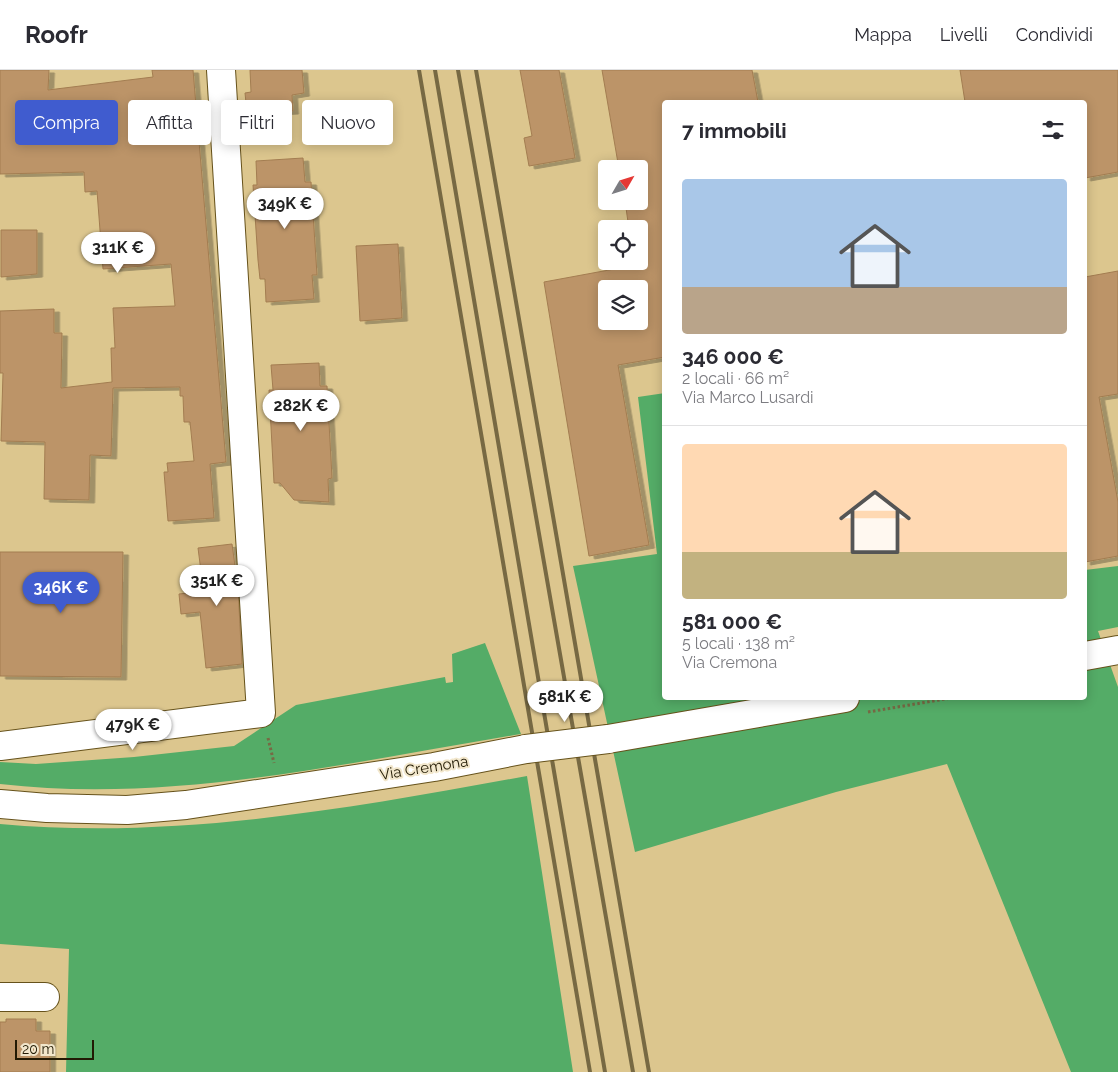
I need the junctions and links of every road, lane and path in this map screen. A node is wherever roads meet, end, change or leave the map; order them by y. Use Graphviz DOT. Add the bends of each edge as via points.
graph roads {
  1 [pos="221,70"];
  2 [pos="1118,650"];
  3 [pos="1087,656"];
  4 [pos="833,700"];
  5 [pos="262,713"];
  6 [pos="0,746"];
  7 [pos="276,768"];
  8 [pos="0,804"];
  9 [pos="0,997"];
  10 [pos="45,998"];
  1 -- 5 [label="street"];
  2 -- 3 [label="street"];
  4 -- 8 [label="street, Via Cremona, bridge" via="186,805 127,810"];
  5 -- 6 [label="street"];
  5 -- 7 [label="path"];
  9 -- 10 [label="street"];
}
